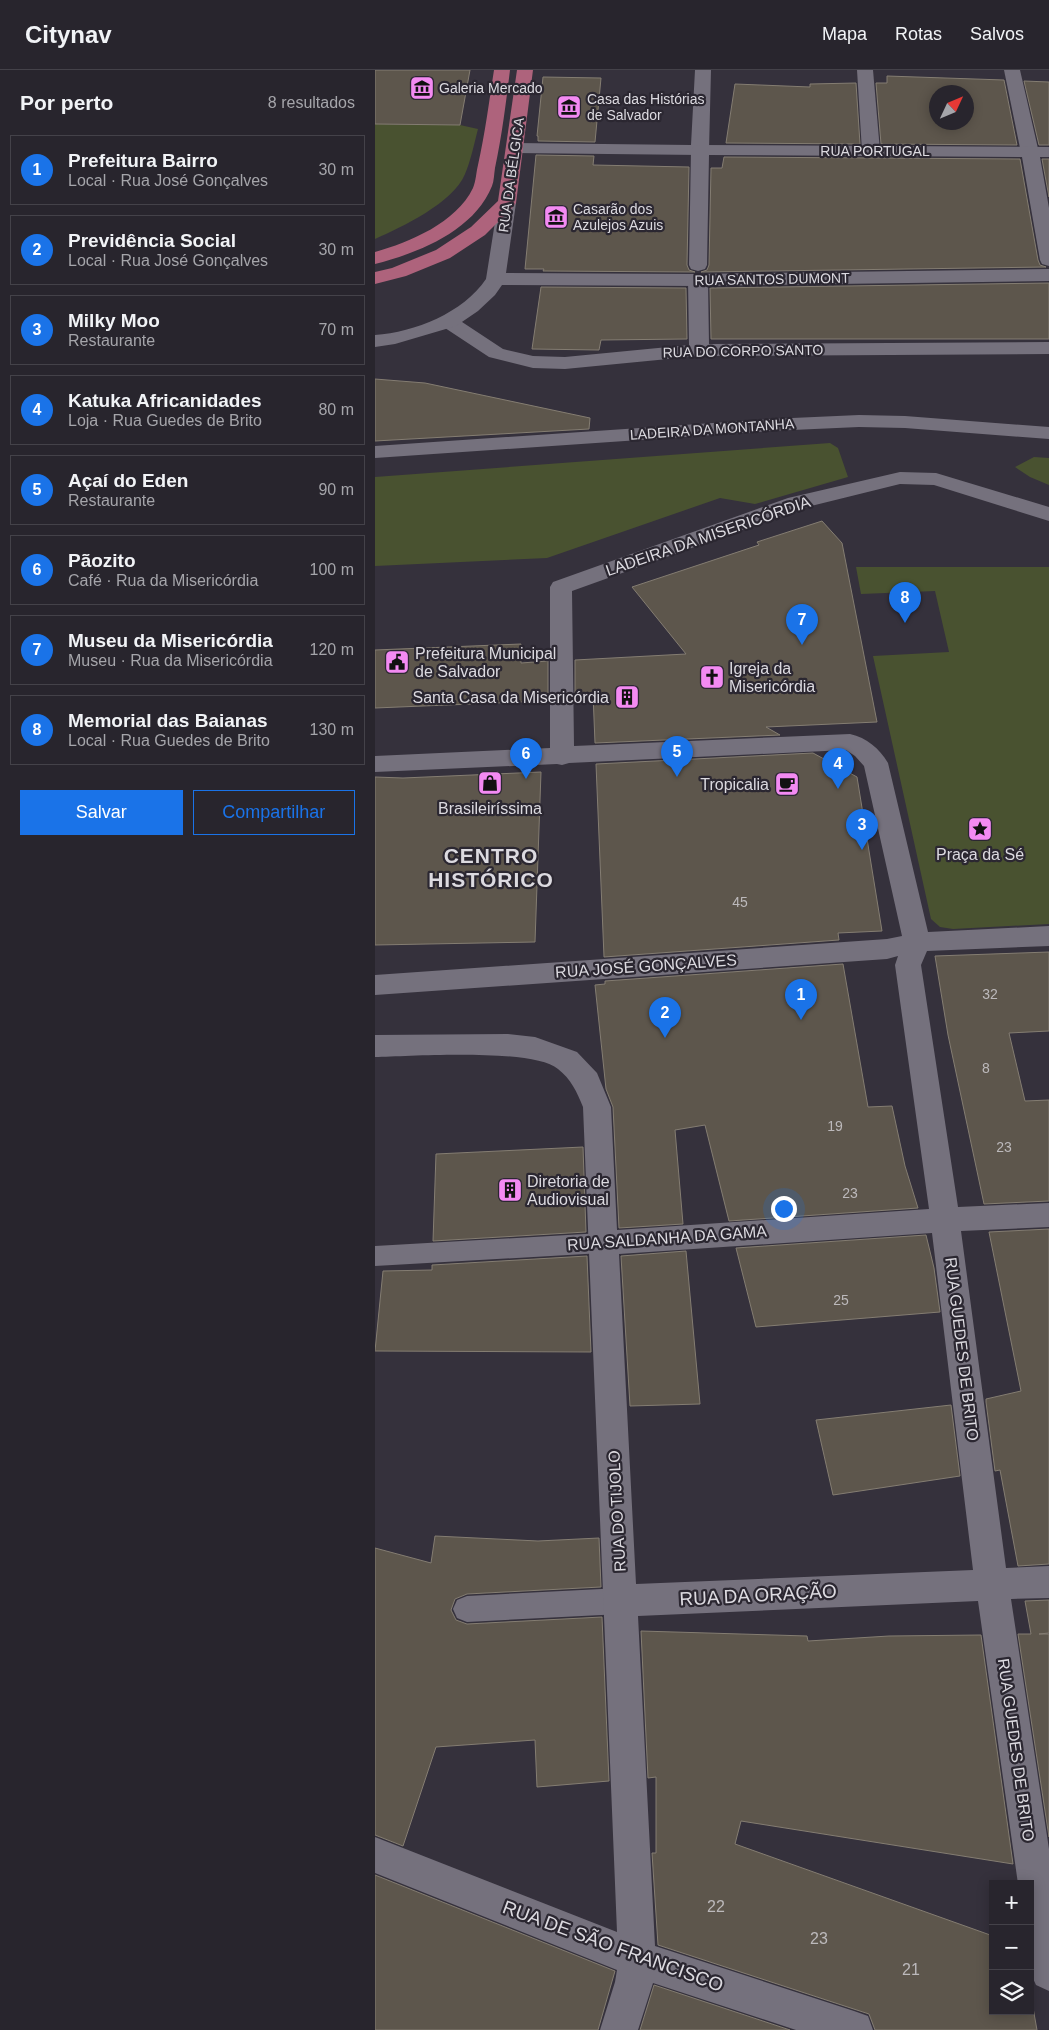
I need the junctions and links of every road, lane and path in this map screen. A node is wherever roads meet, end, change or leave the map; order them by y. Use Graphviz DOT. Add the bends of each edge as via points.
graph roads {
  1 [pos="501,70"];
  2 [pos="525,70"];
  3 [pos="703,70"];
  4 [pos="865,70"];
  5 [pos="1012,70"];
  6 [pos="515,148"];
  7 [pos="700,150"];
  8 [pos="871,151"];
  9 [pos="1049,152"];
  10 [pos="1030,153"];
  11 [pos="507,203"];
  12 [pos="1046,231"];
  13 [pos="375,258"];
  14 [pos="1049,260"];
  15 [pos="698,272"];
  16 [pos="1049,275"];
  17 [pos="375,278"];
  18 [pos="495,279"];
  19 [pos="449,322"];
  20 [pos="375,342"];
  21 [pos="1049,348"];
  22 [pos="699,350"];
  23 [pos="1049,433"];
  24 [pos="375,452"];
  25 [pos="1049,514"];
  26 [pos="561,756"];
  27 [pos="375,764"];
  28 [pos="1049,936"];
  29 [pos="917,942"];
  30 [pos="375,985"];
  31 [pos="375,1046"];
  32 [pos="1049,1215"];
  33 [pos="945,1220"];
  34 [pos="602,1243"];
  35 [pos="375,1256"];
  36 [pos="1049,1582"];
  37 [pos="992,1585"];
  38 [pos="621,1602"];
  39 [pos="467,1609"];
  40 [pos="375,1855"];
  41 [pos="637,1959"];
  42 [pos="1049,1972"];
  43 [pos="619,2030"];
  44 [pos="854,2030"];
  1 -- 13 [label="main road, RUA DA BÉLGICA" via="491,148 482,187 467,208 447,226 414,244"];
  2 -- 6 [label="main road, RUA DA BÉLGICA"];
  3 -- 7 [label="street"];
  4 -- 8 [label="street"];
  5 -- 10 [label="street"];
  6 -- 7 [label="street, RUA PORTUGAL"];
  6 -- 11 [label="main road, RUA DA BÉLGICA"];
  7 -- 8 [label="street, RUA PORTUGAL"];
  7 -- 15 [label="street"];
  8 -- 10 [label="street, RUA PORTUGAL"];
  9 -- 10 [label="street, RUA PORTUGAL"];
  10 -- 12 [label="street"];
  11 -- 17 [label="main road" via="478,231 443,254"];
  11 -- 18 [label="street, RUA DA BÉLGICA"];
  12 -- 14 [label="street"];
  15 -- 16 [label="street, RUA SANTOS DUMONT"];
  15 -- 18 [label="street, RUA SANTOS DUMONT"];
  15 -- 22 [label="street"];
  18 -- 19 [label="street" via="471,307"];
  19 -- 20 [label="street"];
  19 -- 22 [label="street, RUA DO CORPO SANTO" via="495,353 533,362 565,363"];
  21 -- 22 [label="street, RUA DO CORPO SANTO"];
  23 -- 24 [label="street, LADEIRA DA MONTANHA" via="905,422 859,422"];
  25 -- 26 [label="street, LADEIRA DA MISERICÓRDIA" via="936,479 899,478 795,503 561,587"];
  26 -- 27 [label="street"];
  26 -- 29 [label="street" via="850,742 864,750 876,763"];
  28 -- 29 [label="street, RUA JOSÉ GONÇALVES"];
  29 -- 30 [label="street, RUA JOSÉ GONÇALVES" via="887,949"];
  29 -- 33 [label="street, RUA GUEDES DE BRITO" via="908,964"];
  31 -- 34 [label="street, RUA DO TIJOLO" via="508,1045 535,1048 567,1060 587,1081 597,1107"];
  32 -- 33 [label="street, RUA SALDANHA DA GAMA"];
  33 -- 34 [label="street, RUA SALDANHA DA GAMA"];
  33 -- 37 [label="street, RUA GUEDES DE BRITO"];
  34 -- 35 [label="lane, RUA SALDANHA DA GAMA"];
  34 -- 38 [label="street, RUA DO TIJOLO"];
  36 -- 37 [label="street, RUA DA ORAÇÃO"];
  37 -- 38 [label="street, RUA DA ORAÇÃO"];
  37 -- 42 [label="street, RUA GUEDES DE BRITO"];
  38 -- 39 [label="lane, RUA DA ORAÇÃO"];
  38 -- 41 [label="street, RUA DO TIJOLO"];
  40 -- 41 [label="street, RUA DE SÃO FRANCISCO"];
  41 -- 43 [label="street, RUA DO TIJOLO" via="634,1982"];
  41 -- 44 [label="street, RUA DE SÃO FRANCISCO"];
}
